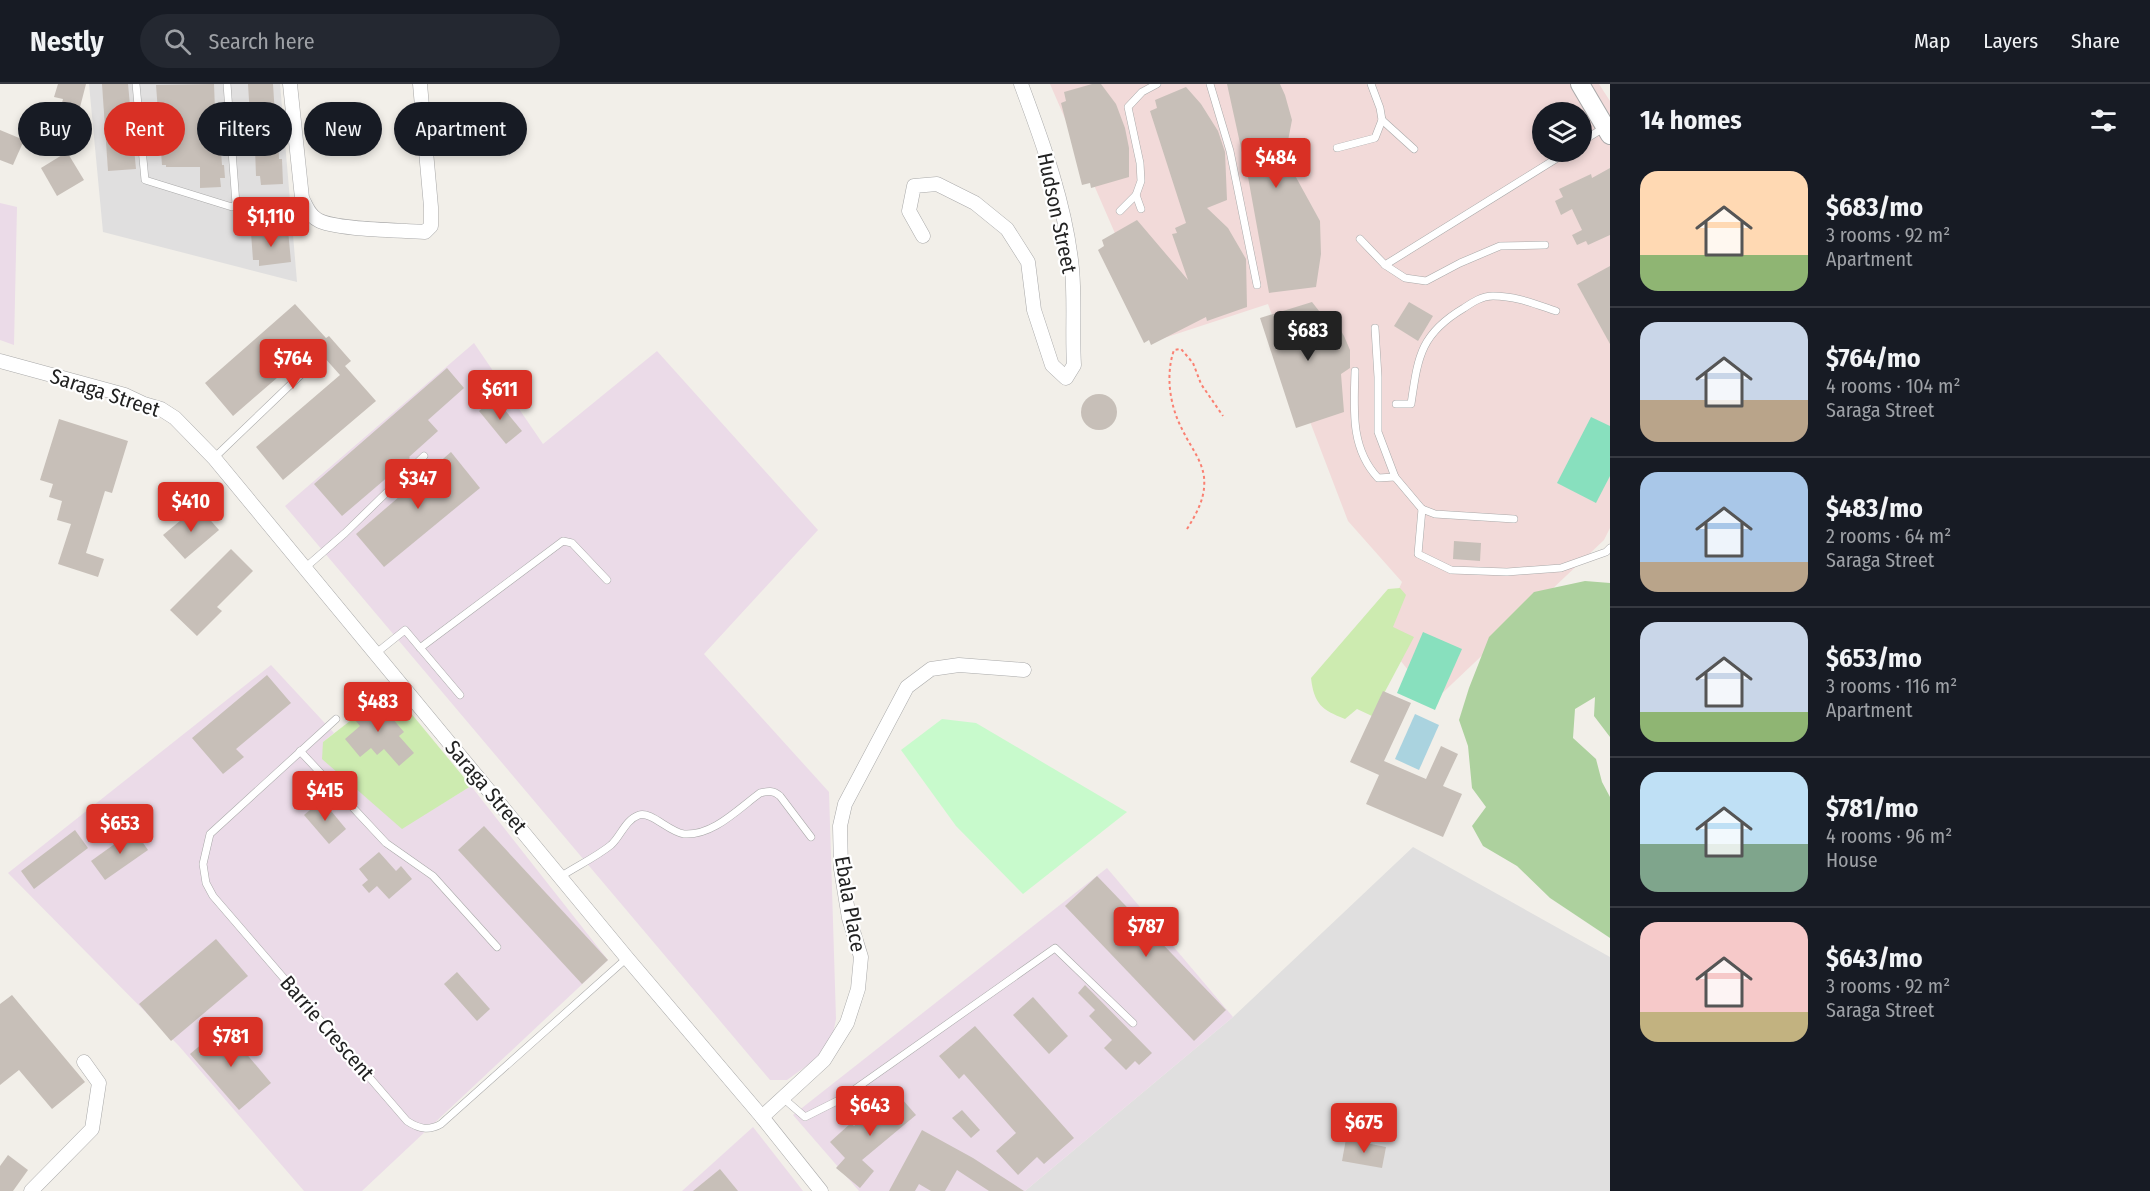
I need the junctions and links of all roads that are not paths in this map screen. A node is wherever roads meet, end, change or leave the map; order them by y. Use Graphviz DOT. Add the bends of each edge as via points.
graph roads {
  1 [pos="136,84"];
  2 [pos="227,84"];
  3 [pos="290,84"];
  4 [pos="420,84"];
  5 [pos="1021,84"];
  6 [pos="1156,84"];
  7 [pos="1210,84"];
  8 [pos="1371,84"];
  9 [pos="1580,84"];
  10 [pos="1382,120"];
  11 [pos="1608,131"];
  12 [pos="1592,138"];
  13 [pos="1336,148"];
  14 [pos="1414,149"];
  15 [pos="1551,162"];
  16 [pos="1136,195"];
  17 [pos="1141,209"];
  18 [pos="1120,211"];
  19 [pos="923,236"];
  20 [pos="1360,238"];
  21 [pos="1545,245"];
  22 [pos="1385,265"];
  23 [pos="1257,285"];
  24 [pos="1556,311"];
  25 [pos="1375,328"];
  26 [pos="0,361"];
  27 [pos="311,365"];
  28 [pos="1355,371"];
  29 [pos="1396,404"];
  30 [pos="424,456"];
  31 [pos="214,458"];
  32 [pos="1395,477"];
  33 [pos="1422,509"];
  34 [pos="1514,519"];
  35 [pos="1610,548"];
  36 [pos="306,567"];
  37 [pos="607,580"];
  38 [pos="420,648"];
  39 [pos="375,654"];
  40 [pos="1024,670"];
  41 [pos="460,695"];
  42 [pos="336,719"];
  43 [pos="300,751"];
  44 [pos="811,837"];
  45 [pos="560,877"];
  46 [pos="497,947"];
  47 [pos="627,958"];
  48 [pos="1133,1023"];
  49 [pos="84,1062"];
  50 [pos="783,1098"];
  51 [pos="762,1117"];
  52 [pos="31,1191"];
  53 [pos="820,1191"];
  1 -- 2 [label="lane" via="145,180 232,207 236,204"];
  3 -- 4 [label="street" via="302,198 309,213 316,220 334,225 425,232 431,226 431,207"];
  5 -- 19 [label="street, Hudson Street" via="1045,151 1072,269 1074,365 1066,378 1052,365 1034,310 1028,262 1007,229 975,203 937,184 914,186 909,211"];
  6 -- 16 [label="lane" via="1128,107 1140,163 1141,181"];
  7 -- 23 [label="lane" via="1230,151"];
  8 -- 10 [label="lane"];
  9 -- 11 [label="street"];
  10 -- 13 [label="lane" via="1375,138"];
  10 -- 14 [label="lane"];
  11 -- 12 [label="lane"];
  15 -- 22 [label="lane"];
  16 -- 17 [label="lane"];
  16 -- 18 [label="lane"];
  20 -- 22 [label="lane"];
  21 -- 22 [label="lane" via="1500,246 1426,281 1405,278"];
  24 -- 29 [label="lane" via="1509,297 1483,297 1469,304 1437,327 1421,350 1411,404"];
  25 -- 32 [label="lane" via="1378,432"];
  26 -- 31 [label="street, Saraga Street" via="125,395 161,409"];
  27 -- 31 [label="lane"];
  28 -- 32 [label="lane" via="1357,444 1378,478"];
  30 -- 36 [label="lane"];
  31 -- 36 [label="street, Saraga Street"];
  32 -- 33 [label="lane"];
  33 -- 34 [label="lane" via="1435,514"];
  33 -- 35 [label="lane" via="1418,554 1451,570 1507,572 1560,568"];
  36 -- 39 [label="street, Saraga Street"];
  37 -- 38 [label="lane" via="572,543 563,541"];
  38 -- 39 [label="lane" via="405,630"];
  38 -- 41 [label="lane"];
  39 -- 45 [label="street, Saraga Street"];
  40 -- 50 [label="street, Ebala Place" via="949,666 931,669 907,687 845,804 840,826 841,869 849,918 861,957 858,989 847,1023 824,1060"];
  42 -- 43 [label="lane, Barrie Crescent"];
  43 -- 46 [label="lane" via="386,843 440,883"];
  43 -- 47 [label="lane, Barrie Crescent" via="210,834 203,864 206,883 213,896 414,1126 434,1128 441,1124"];
  44 -- 45 [label="lane" via="780,796 774,791 765,792 725,820 695,833 677,832 647,814 637,816 609,846"];
  45 -- 47 [label="street, Saraga Street"];
  47 -- 51 [label="street, Saraga Street"];
  48 -- 50 [label="lane" via="1055,948 841,1099 805,1117"];
  49 -- 52 [label="street" via="99,1083 92,1129"];
  50 -- 51 [label="street, Ebala Place"];
  51 -- 53 [label="street, Saraga Street"];
}
